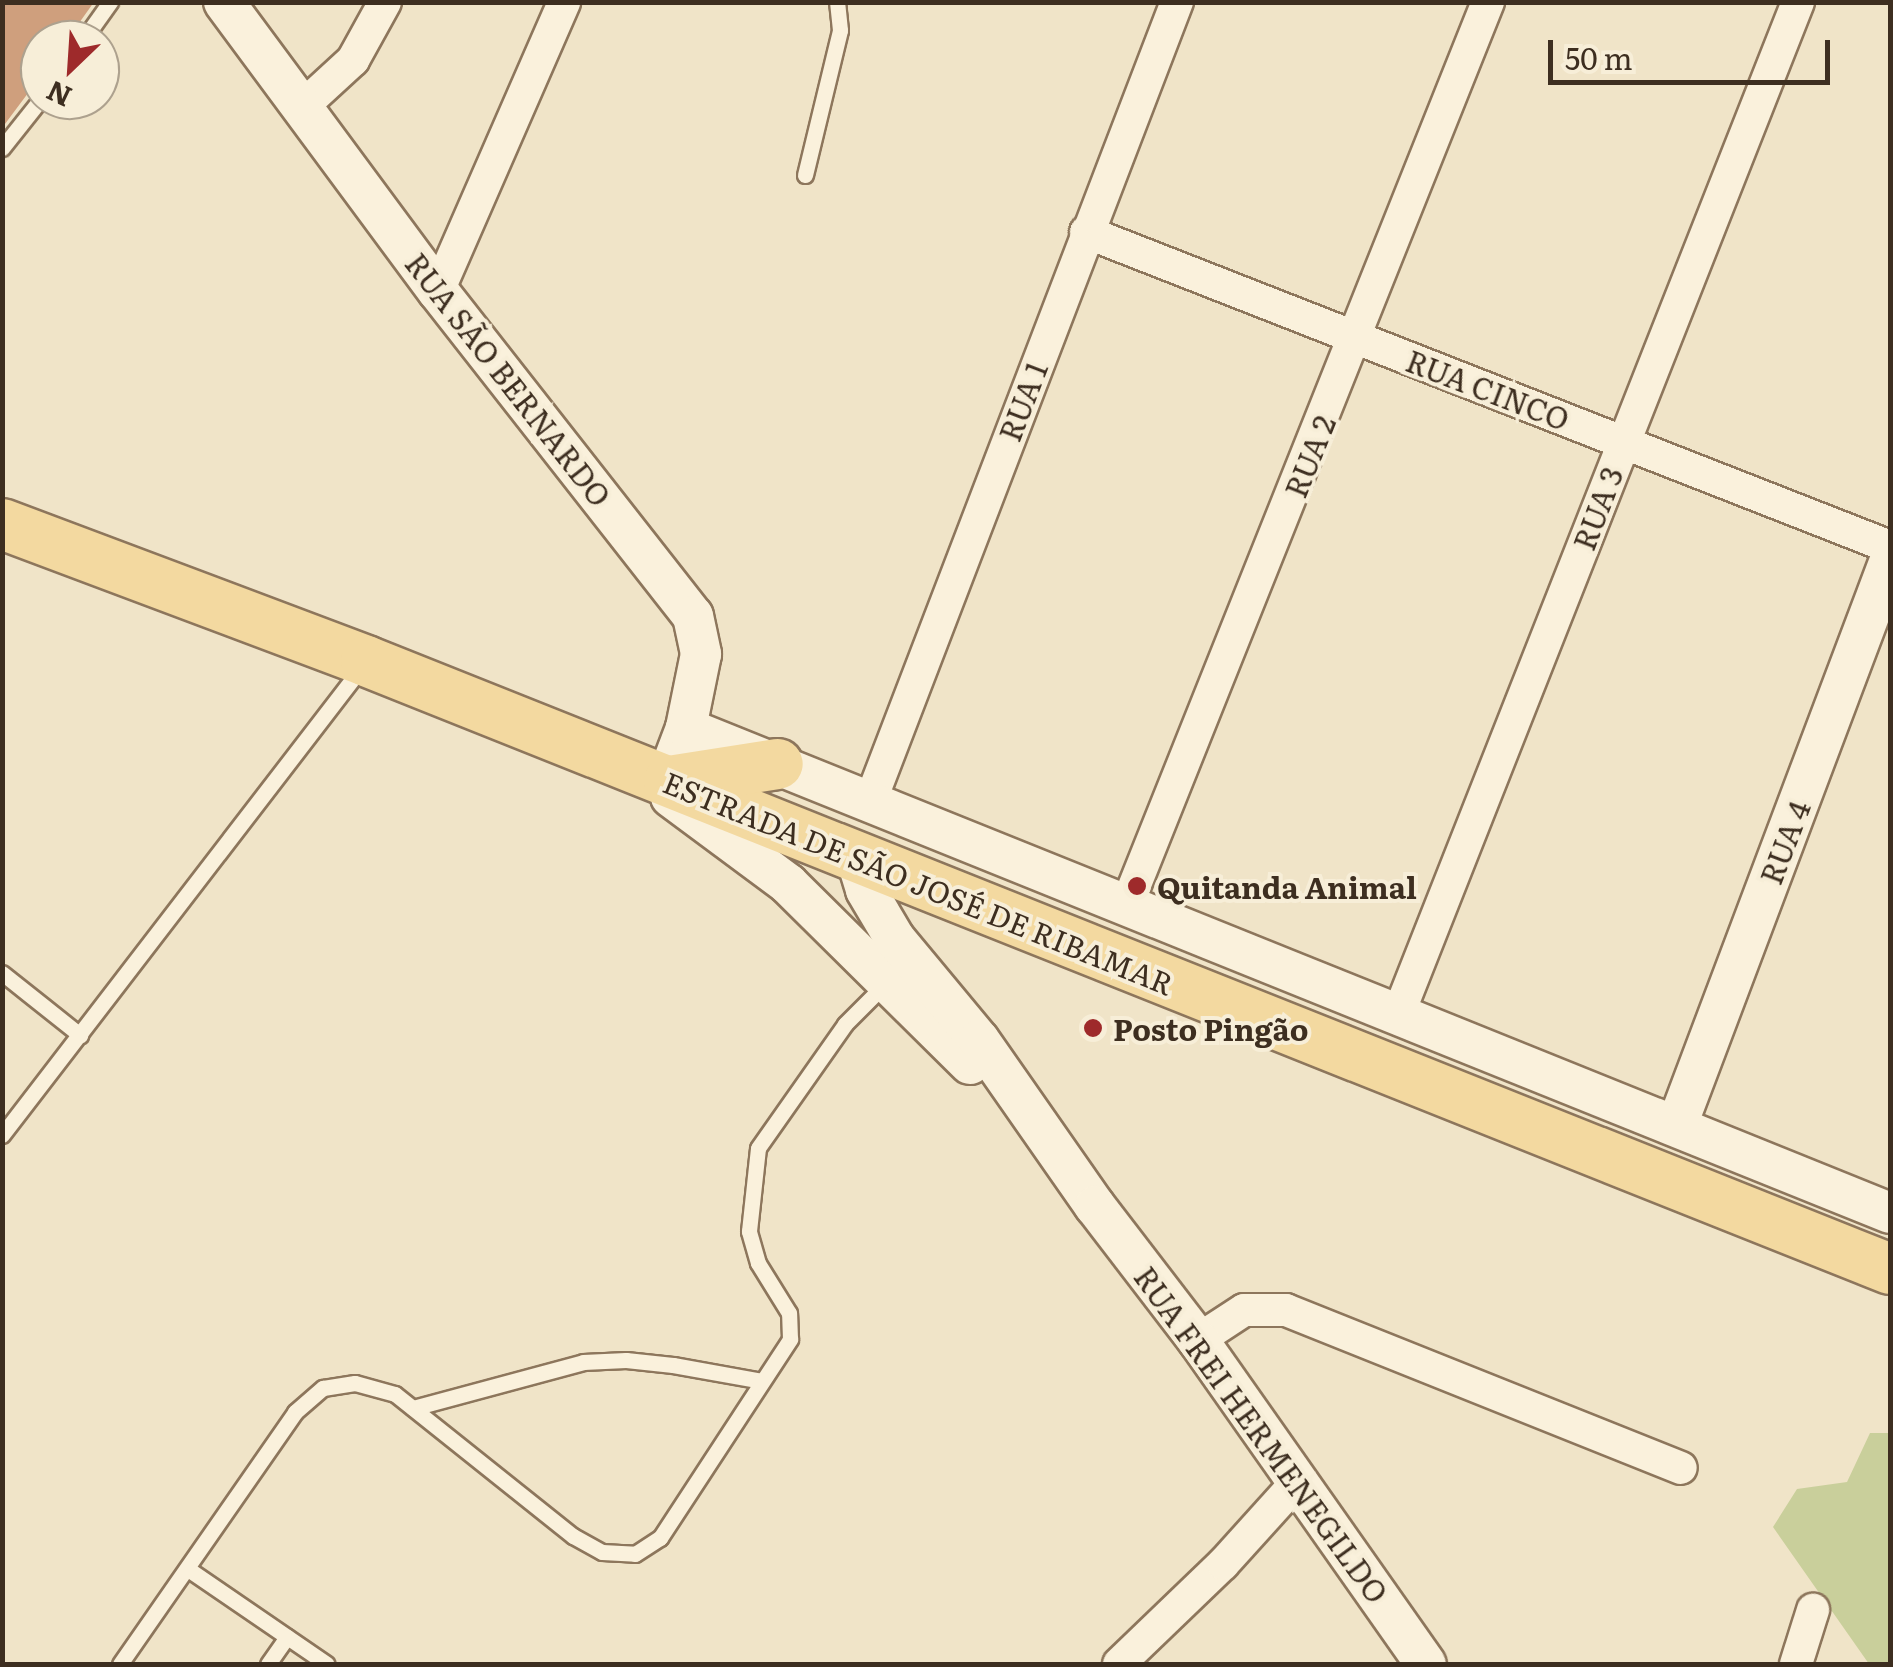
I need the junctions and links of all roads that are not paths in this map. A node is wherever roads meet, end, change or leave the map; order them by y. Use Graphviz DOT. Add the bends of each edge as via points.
graph roads {
  1 [pos="224,2"];
  2 [pos="385,2"];
  3 [pos="564,2"];
  4 [pos="838,2"];
  5 [pos="1176,2"];
  6 [pos="1488,2"];
  7 [pos="1798,2"];
  8 [pos="303,106"];
  9 [pos="24,120"];
  10 [pos="2,148"];
  11 [pos="805,176"];
  12 [pos="1086,232"];
  13 [pos="438,292"];
  14 [pos="1357,338"];
  15 [pos="1622,442"];
  16 [pos="2,511"];
  17 [pos="2,524"];
  18 [pos="1890,547"];
  19 [pos="1890,560"];
  20 [pos="282,628"];
  21 [pos="366,661"];
  22 [pos="686,728"];
  23 [pos="778,764"];
  24 [pos="645,773"];
  25 [pos="870,802"];
  26 [pos="856,856"];
  27 [pos="1126,907"];
  28 [pos="2,973"];
  29 [pos="888,980"];
  30 [pos="1398,1015"];
  31 [pos="80,1035"];
  32 [pos="1677,1125"];
  33 [pos="2,1135"];
  34 [pos="1096,1206"];
  35 [pos="1890,1213"];
  36 [pos="1890,1268"];
  37 [pos="1198,1340"];
  38 [pos="762,1381"];
  39 [pos="413,1408"];
  40 [pos="1681,1468"];
  41 [pos="1298,1481"];
  42 [pos="188,1570"];
  43 [pos="1813,1610"];
  44 [pos="287,1637"];
  45 [pos="120,1664"];
  46 [pos="268,1664"];
  47 [pos="327,1664"];
  48 [pos="1119,1664"];
  49 [pos="1426,1664"];
  50 [pos="1796,1664"];
  1 -- 8 [label="street, RUA SÃO BERNARDO"];
  2 -- 8 [label="street" via="353,60"];
  3 -- 13 [label="street"];
  4 -- 11 [label="lane" via="840,30"];
  5 -- 12 [label="street, RUA 1"];
  6 -- 14 [label="street, RUA 2"];
  7 -- 15 [label="street, RUA 3"];
  8 -- 13 [label="street, RUA SÃO BERNARDO"];
  9 -- 10 [label="lane"];
  12 -- 14 [label="street, RUA CINCO"];
  12 -- 25 [label="street, RUA 1"];
  13 -- 22 [label="street, RUA SÃO BERNARDO" via="693,616 700,654"];
  14 -- 15 [label="street, RUA CINCO"];
  14 -- 27 [label="street, RUA 2"];
  15 -- 18 [label="street, RUA CINCO"];
  15 -- 30 [label="street, RUA 3"];
  16 -- 20 [label="main road, ESTRADA DE SÃO JOSÉ DE RIBAMAR"];
  17 -- 20 [label="main road, ESTRADA DE SÃO JOSÉ DE RIBAMAR"];
  19 -- 32 [label="street, RUA 4"];
  20 -- 21 [label="main road, ESTRADA DE SÃO JOSÉ DE RIBAMAR"];
  21 -- 24 [label="main road, ESTRADA DE SÃO JOSÉ DE RIBAMAR"];
  21 -- 31 [label="lane"];
  22 -- 23 [label="street, ESTRADA DE SÃO JOSÉ DE RIBAMAR"];
  22 -- 24 [label="street, RUA SÃO BERNARDO"];
  23 -- 24 [label="main road"];
  23 -- 25 [label="street, ESTRADA DE SÃO JOSÉ DE RIBAMAR"];
  24 -- 26 [label="main road, ESTRADA DE SÃO JOSÉ DE RIBAMAR"];
  24 -- 29 [label="street, RUA FREI HERMENEGILDO" via="754,856"];
  25 -- 27 [label="street, ESTRADA DE SÃO JOSÉ DE RIBAMAR"];
  26 -- 34 [label="street, RUA FREI HERMENEGILDO" via="866,890 895,939 979,1040"];
  26 -- 36 [label="main road, ESTRADA DE SÃO JOSÉ DE RIBAMAR"];
  27 -- 30 [label="street, ESTRADA DE SÃO JOSÉ DE RIBAMAR"];
  28 -- 31 [label="lane"];
  29 -- 34 [label="street, RUA FREI HERMENEGILDO"];
  29 -- 38 [label="lane" via="845,1024 758,1148 749,1231 790,1326 790,1339"];
  30 -- 32 [label="street, ESTRADA DE SÃO JOSÉ DE RIBAMAR"];
  31 -- 33 [label="lane"];
  32 -- 35 [label="street, ESTRADA DE SÃO JOSÉ DE RIBAMAR"];
  34 -- 37 [label="street, RUA FREI HERMENEGILDO"];
  37 -- 40 [label="street" via="1244,1310 1286,1310"];
  37 -- 41 [label="street, RUA FREI HERMENEGILDO"];
  38 -- 39 [label="lane" via="658,1363 583,1362"];
  38 -- 39 [label="lane" via="660,1538 635,1554 602,1552 573,1536"];
  39 -- 42 [label="lane" via="394,1394 355,1383 323,1388 295,1412"];
  41 -- 48 [label="street"];
  41 -- 49 [label="street, RUA FREI HERMENEGILDO"];
  42 -- 44 [label="lane"];
  42 -- 45 [label="lane"];
  43 -- 50 [label="street"];
  44 -- 46 [label="lane"];
  44 -- 47 [label="lane"];
}
